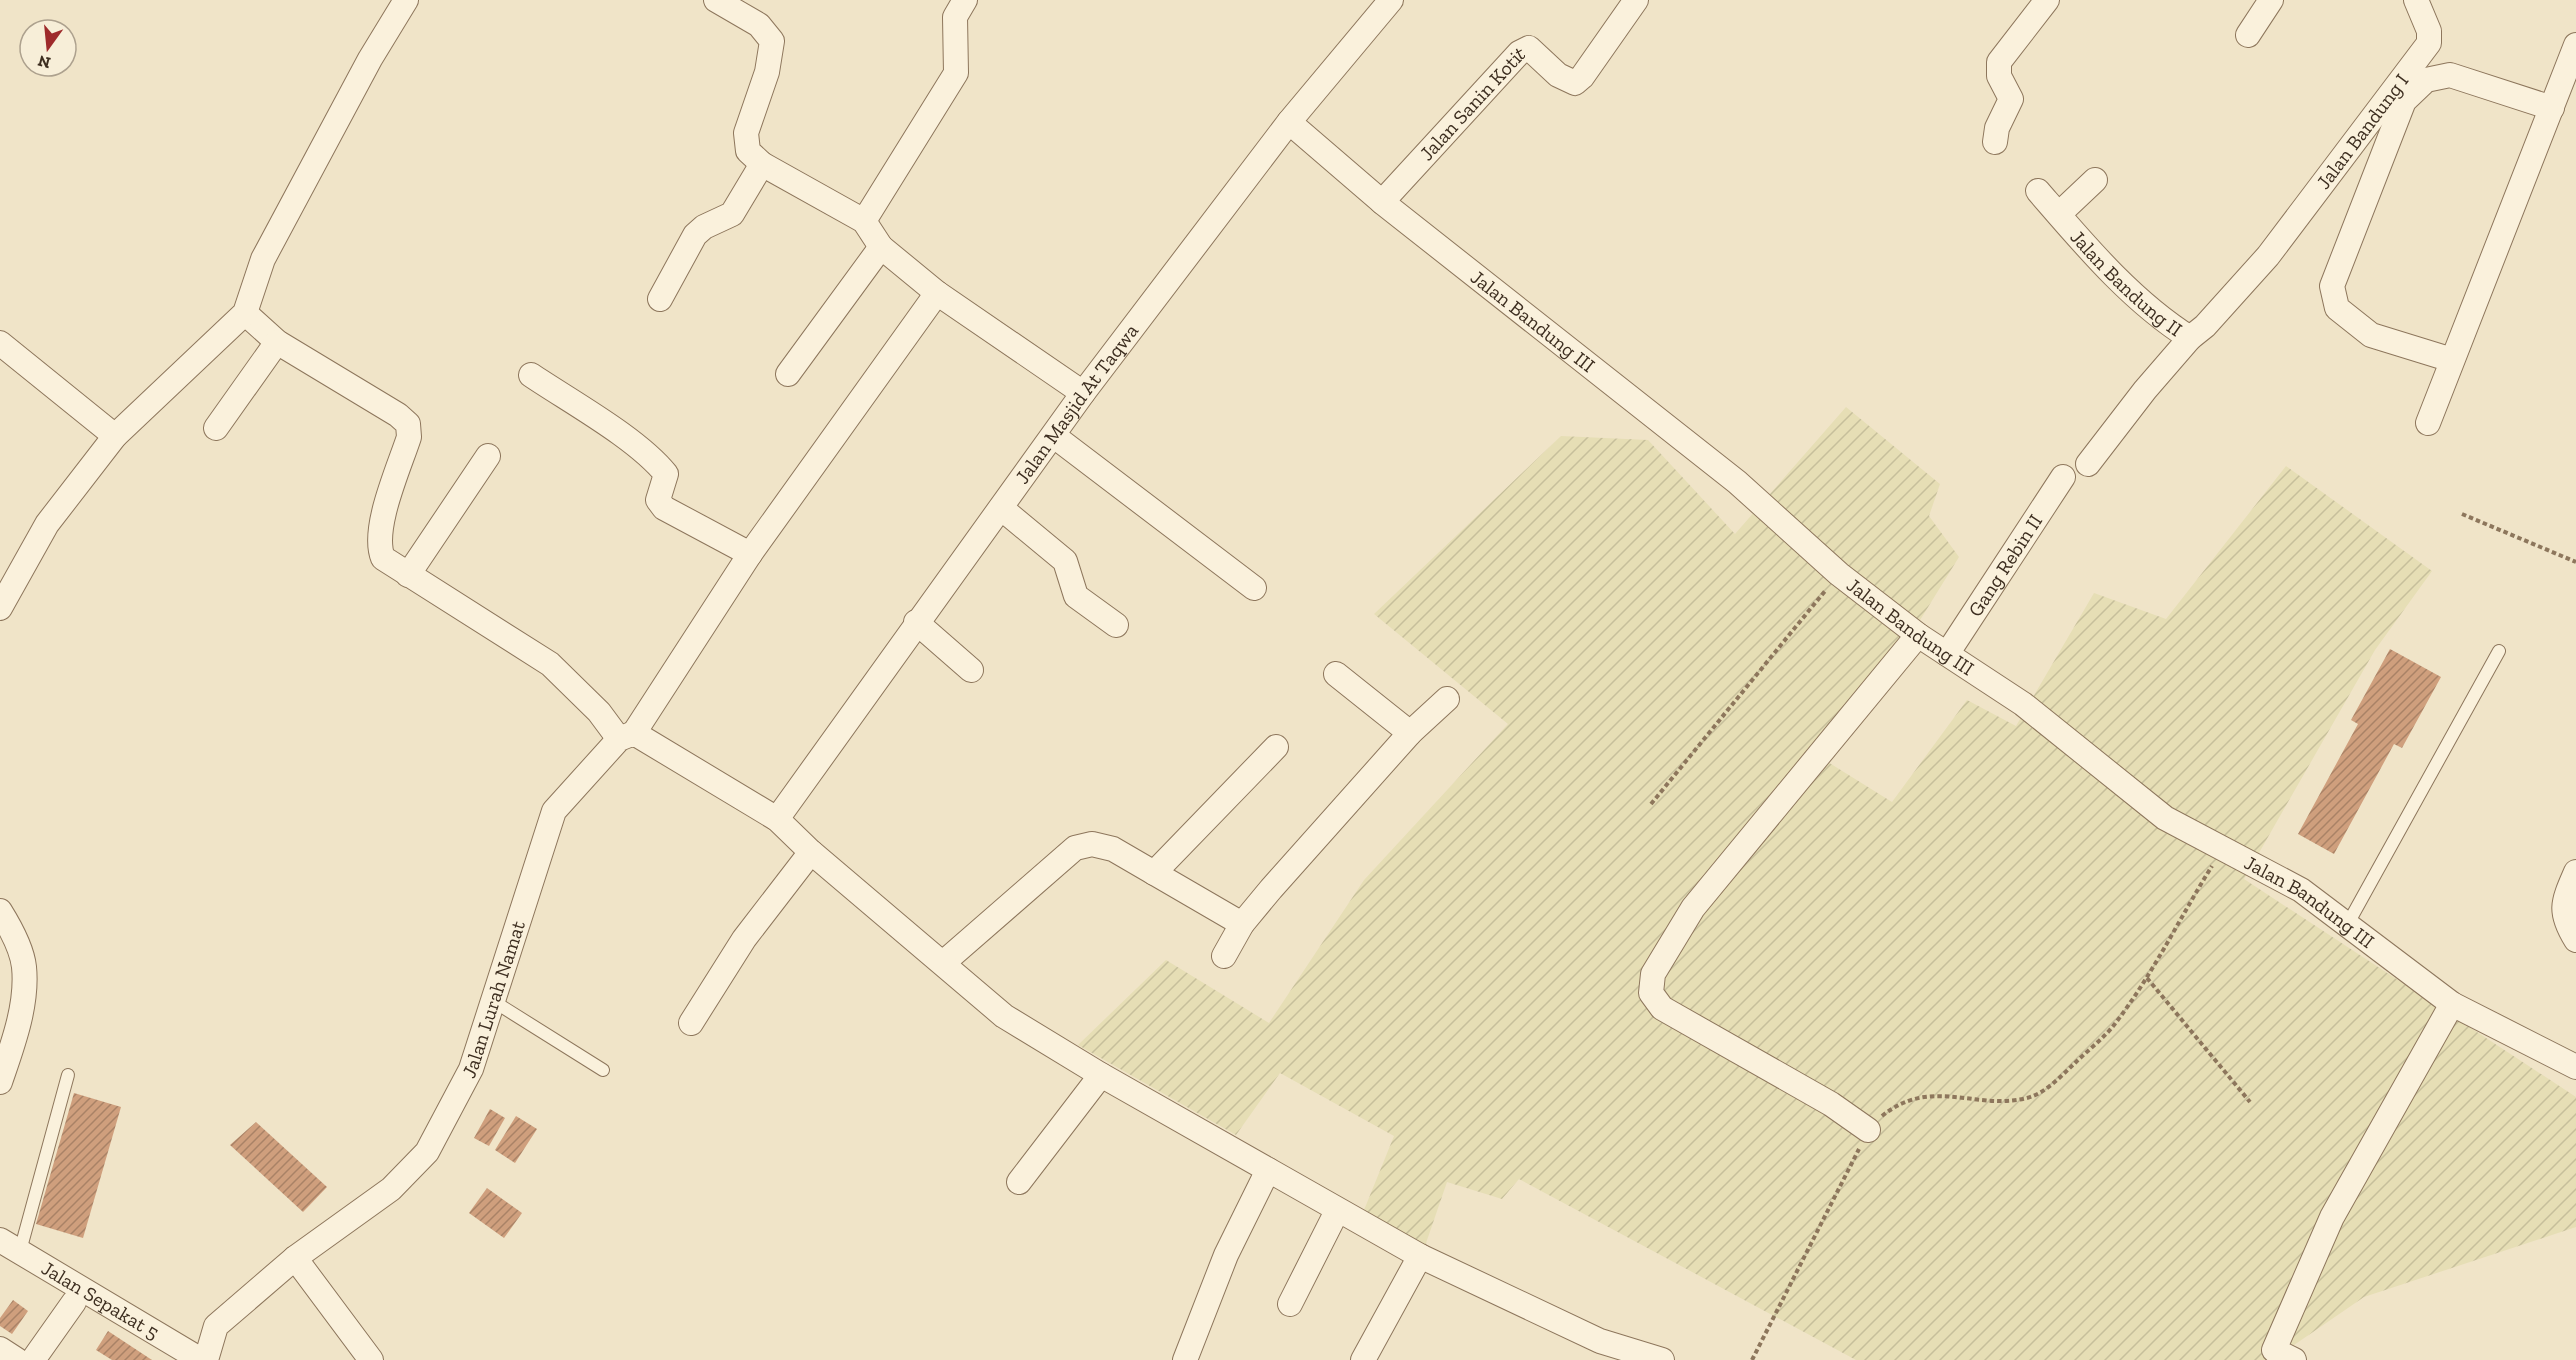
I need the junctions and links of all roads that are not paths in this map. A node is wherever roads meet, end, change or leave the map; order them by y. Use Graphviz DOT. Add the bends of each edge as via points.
graph roads {
  1 [pos="406,0"];
  2 [pos="716,0"];
  3 [pos="965,0"];
  4 [pos="1390,0"];
  5 [pos="1636,0"];
  6 [pos="2047,0"];
  7 [pos="2271,0"];
  8 [pos="2416,0"];
  9 [pos="2248,35"];
  10 [pos="2576,45"];
  11 [pos="2552,108"];
  12 [pos="1289,122"];
  13 [pos="1995,142"];
  14 [pos="762,164"];
  15 [pos="2095,180"];
  16 [pos="2038,191"];
  17 [pos="1383,202"];
  18 [pos="2059,214"];
  19 [pos="864,221"];
  20 [pos="881,248"];
  21 [pos="2268,256"];
  22 [pos="937,293"];
  23 [pos="660,299"];
  24 [pos="245,313"];
  25 [pos="2190,338"];
  26 [pos="277,342"];
  27 [pos="0,343"];
  28 [pos="2452,360"];
  29 [pos="788,374"];
  30 [pos="531,375"];
  31 [pos="1083,393"];
  32 [pos="2428,423"];
  33 [pos="216,428"];
  34 [pos="115,436"];
  35 [pos="1054,436"];
  36 [pos="488,456"];
  37 [pos="2088,464"];
  38 [pos="2063,477"];
  39 [pos="1000,508"];
  40 [pos="750,554"];
  41 [pos="408,575"];
  42 [pos="1254,588"];
  43 [pos="0,608"];
  44 [pos="916,622"];
  45 [pos="1116,625"];
  46 [pos="1918,635"];
  47 [pos="2499,651"];
  48 [pos="1947,654"];
  49 [pos="971,670"];
  50 [pos="1336,674"];
  51 [pos="1447,699"];
  52 [pos="1410,733"];
  53 [pos="626,736"];
  54 [pos="1276,747"];
  55 [pos="777,819"];
  56 [pos="811,852"];
  57 [pos="2576,872"];
  58 [pos="1154,873"];
  59 [pos="0,911"];
  60 [pos="1242,924"];
  61 [pos="2346,927"];
  62 [pos="2576,940"];
  63 [pos="1224,956"];
  64 [pos="944,963"];
  65 [pos="493,1001"];
  66 [pos="2452,1005"];
  67 [pos="692,1023"];
  68 [pos="2576,1067"];
  69 [pos="603,1070"];
  70 [pos="68,1075"];
  71 [pos="1101,1075"];
  72 [pos="0,1082"];
  73 [pos="1868,1130"];
  74 [pos="1268,1170"];
  75 [pos="1019,1182"];
  76 [pos="1337,1211"];
  77 [pos="10,1246"];
  78 [pos="1420,1256"];
  79 [pos="295,1258"];
  80 [pos="74,1302"];
  81 [pos="1290,1304"];
  82 [pos="0,1349"];
  83 [pos="1596,1350"];
  84 [pos="2278,1357"];
  85 [pos="17,1360"];
  86 [pos="33,1360"];
  87 [pos="201,1360"];
  88 [pos="206,1360"];
  89 [pos="371,1360"];
  90 [pos="1185,1360"];
  91 [pos="1363,1360"];
  92 [pos="1662,1360"];
  1 -- 24 [label="street" via="263,259"];
  2 -- 14 [label="street" via="759,25 772,41 767,72 746,133 748,152"];
  3 -- 19 [label="street" via="956,17 956,73"];
  4 -- 12 [label="street, Jalan Masjid At Taqwa"];
  5 -- 17 [label="street, Jalan Sanin Kotit" via="1575,83 1558,75 1529,48 1519,53"];
  6 -- 13 [label="street" via="1999,62 1999,76 2010,99"];
  7 -- 9 [label="street"];
  8 -- 21 [label="street, Jalan Bandung I" via="2429,31 2429,43"];
  10 -- 11 [label="street"];
  11 -- 28 [label="street"];
  11 -- 28 [label="street" via="2450,75 2426,80 2404,101 2332,286 2337,308 2371,335"];
  12 -- 17 [label="street, Jalan Bandung III"];
  12 -- 31 [label="street, Jalan Masjid At Taqwa"];
  14 -- 19 [label="street"];
  14 -- 23 [label="street" via="732,214 701,228 695,235"];
  15 -- 18 [label="street"];
  16 -- 18 [label="street, Jalan Bandung II"];
  17 -- 46 [label="street, Jalan Bandung III" via="1737,482 1839,574"];
  18 -- 25 [label="street, Jalan Bandung II" via="2122,281 2170,326"];
  19 -- 20 [label="street"];
  20 -- 22 [label="street"];
  20 -- 29 [label="street"];
  21 -- 25 [label="street, Jalan Bandung II"];
  22 -- 31 [label="street"];
  22 -- 40 [label="street, Jalan Lurah Namat"];
  24 -- 26 [label="street"];
  24 -- 34 [label="street"];
  25 -- 37 [label="street"];
  26 -- 33 [label="street"];
  26 -- 41 [label="street" via="408,424 409,438 382,523 379,546 383,558"];
  27 -- 34 [label="street"];
  28 -- 32 [label="street"];
  30 -- 40 [label="street" via="636,446 660,467 666,474 658,500 664,508"];
  31 -- 35 [label="street, Jalan Masjid At Taqwa"];
  34 -- 43 [label="street" via="47,524"];
  35 -- 39 [label="street, Jalan Masjid At Taqwa"];
  35 -- 42 [label="street"];
  36 -- 41 [label="street"];
  38 -- 48 [label="street, Gang Rebin II"];
  39 -- 44 [label="street, Jalan Masjid At Taqwa"];
  39 -- 45 [label="street" via="1065,561 1074,593"];
  40 -- 53 [label="street, Jalan Lurah Namat"];
  41 -- 53 [label="street" via="550,664"];
  44 -- 49 [label="street"];
  44 -- 55 [label="street, Jalan Masjid At Taqwa"];
  46 -- 48 [label="street, Jalan Bandung III"];
  46 -- 73 [label="street" via="1693,908 1653,974 1651,993 1662,1008 1822,1098"];
  47 -- 61 [label="lane"];
  48 -- 61 [label="street, Jalan Bandung III" via="2023,704 2166,818 2301,890"];
  50 -- 52 [label="street"];
  51 -- 52 [label="street"];
  52 -- 60 [label="street"];
  53 -- 55 [label="street"];
  53 -- 65 [label="street, Jalan Lurah Namat" via="554,812"];
  54 -- 58 [label="street"];
  55 -- 56 [label="street"];
  56 -- 64 [label="street"];
  56 -- 67 [label="street" via="744,939"];
  57 -- 62 [label="street" via="2563,911 2564,921"];
  58 -- 60 [label="street"];
  58 -- 64 [label="street" via="1113,849 1092,844 1075,848"];
  59 -- 72 [label="street" via="11,928 24,967 20,1022"];
  60 -- 63 [label="street"];
  61 -- 66 [label="street, Jalan Bandung III"];
  64 -- 71 [label="street" via="1004,1016"];
  65 -- 69 [label="lane"];
  65 -- 79 [label="street, Jalan Lurah Namat" via="471,1070 427,1152 391,1189"];
  66 -- 68 [label="street, Jalan Bandung III"];
  66 -- 84 [label="street" via="2332,1217"];
  70 -- 77 [label="lane"];
  71 -- 74 [label="street"];
  71 -- 75 [label="street"];
  74 -- 76 [label="street"];
  74 -- 90 [label="street" via="1226,1255"];
  76 -- 78 [label="street"];
  76 -- 81 [label="street"];
  77 -- 87 [label="street, Jalan Sepakat 5"];
  78 -- 83 [label="street"];
  78 -- 91 [label="street"];
  79 -- 88 [label="street, Jalan Lurah Namat" via="216,1326"];
  79 -- 89 [label="street"];
  80 -- 86 [label="street"];
  82 -- 85 [label="street"];
  83 -- 92 [label="street"];
}
